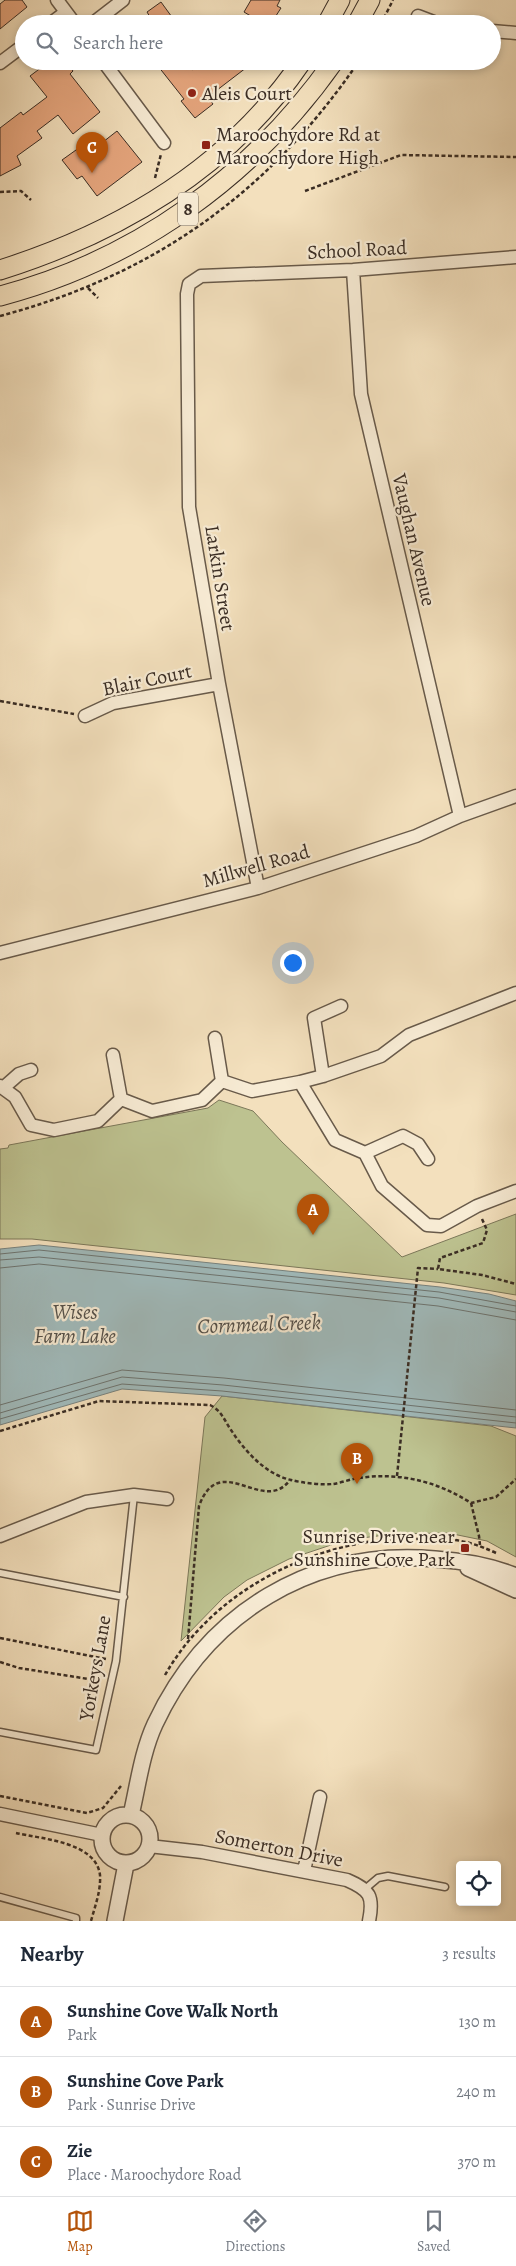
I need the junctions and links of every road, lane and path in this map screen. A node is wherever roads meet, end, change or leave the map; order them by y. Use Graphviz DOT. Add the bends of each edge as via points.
graph roads {
  1 [pos="57,0"];
  2 [pos="123,0"];
  3 [pos="340,0"];
  4 [pos="370,0"];
  5 [pos="393,0"];
  6 [pos="66,12"];
  7 [pos="62,15"];
  8 [pos="68,15"];
  9 [pos="104,15"];
  10 [pos="332,15"];
  11 [pos="362,15"];
  12 [pos="386,15"];
  13 [pos="501,32"];
  14 [pos="516,33"];
  15 [pos="15,52"];
  16 [pos="0,63"];
  17 [pos="110,70"];
  18 [pos="295,70"];
  19 [pos="327,70"];
  20 [pos="164,143"];
  21 [pos="516,157"];
  22 [pos="155,178"];
  23 [pos="305,190"];
  24 [pos="0,192"];
  25 [pos="30,200"];
  26 [pos="516,258"];
  27 [pos="0,270"];
  28 [pos="353,270"];
  29 [pos="201,276"];
  30 [pos="88,288"];
  31 [pos="0,296"];
  32 [pos="98,298"];
  33 [pos="218,684"];
  34 [pos="0,700"];
  35 [pos="85,716"];
  36 [pos="516,796"];
  37 [pos="460,816"];
  38 [pos="258,888"];
  39 [pos="0,953"];
  40 [pos="516,993"];
  41 [pos="341,1006"];
  42 [pos="215,1038"];
  43 [pos="113,1055"];
  44 [pos="31,1070"];
  45 [pos="323,1076"];
  46 [pos="222,1080"];
  47 [pos="300,1082"];
  48 [pos="2,1087"];
  49 [pos="121,1099"];
  50 [pos="365,1153"];
  51 [pos="428,1159"];
  52 [pos="516,1192"];
  53 [pos="477,1206"];
  54 [pos="438,1269"];
  55 [pos="516,1284"];
  56 [pos="0,1431"];
  57 [pos="397,1476"];
  58 [pos="516,1479"];
  59 [pos="290,1480"];
  60 [pos="134,1495"];
  61 [pos="166,1499"];
  62 [pos="471,1502"];
  63 [pos="0,1536"];
  64 [pos="480,1545"];
  65 [pos="498,1554"];
  66 [pos="438,1559"];
  67 [pos="0,1573"];
  68 [pos="516,1576"];
  69 [pos="516,1590"];
  70 [pos="124,1597"];
  71 [pos="1,1638"];
  72 [pos="188,1640"];
  73 [pos="0,1642"];
  74 [pos="116,1661"];
  75 [pos="0,1662"];
  76 [pos="162,1680"];
  77 [pos="110,1683"];
  78 [pos="0,1732"];
  79 [pos="122,1785"];
  80 [pos="0,1796"];
  81 [pos="320,1797"];
  82 [pos="0,1814"];
  83 [pos="131,1815"];
  84 [pos="9,1831"];
  85 [pos="102,1835"];
  86 [pos="149,1846"];
  87 [pos="126,1864"];
  88 [pos="304,1871"];
  89 [pos="444,1888"];
  90 [pos="364,1889"];
  91 [pos="0,1897"];
  92 [pos="76,1921"];
  93 [pos="91,1921"];
  94 [pos="115,1921"];
  95 [pos="369,1921"];
  1 -- 6 [label="street"];
  2 -- 9 [label="street"];
  3 -- 10 [label="main road"];
  4 -- 11 [label="main road"];
  5 -- 12 [label="path"];
  6 -- 7 [label="street"];
  6 -- 8 [label="street"];
  13 -- 14 [label="street"];
  15 -- 16 [label="street"];
  17 -- 20 [label="street"];
  18 -- 27 [label="main road, 8" via="246,128 147,206 109,228 40,258"];
  19 -- 31 [label="main road, 8" via="271,140 206,197 166,224 92,265"];
  20 -- 22 [label="path"];
  21 -- 23 [label="path" via="401,155"];
  24 -- 25 [label="path" via="21,191"];
  26 -- 28 [label="street, School Road"];
  28 -- 29 [label="street, School Road"];
  28 -- 37 [label="street, Vaughan Avenue" via="361,394"];
  29 -- 33 [label="street, Larkin Street" via="190,284 187,294 189,507"];
  30 -- 32 [label="path"];
  33 -- 35 [label="street, Blair Court" via="113,703"];
  33 -- 38 [label="street, Larkin Street"];
  34 -- 35 [label="path"];
  36 -- 37 [label="street, Millwell Road"];
  37 -- 38 [label="street, Millwell Road" via="416,836"];
  38 -- 39 [label="street, Millwell Road"];
  40 -- 45 [label="street" via="409,1035 381,1056"];
  41 -- 45 [label="street" via="314,1018"];
  42 -- 46 [label="street"];
  43 -- 49 [label="street"];
  44 -- 48 [label="street" via="19,1074"];
  45 -- 47 [label="street"];
  46 -- 47 [label="street" via="252,1091"];
  46 -- 49 [label="street" via="202,1100 152,1111"];
  47 -- 50 [label="street" via="335,1140"];
  48 -- 49 [label="street" via="14,1097 31,1125 54,1130 98,1121"];
  50 -- 51 [label="street" via="403,1136 418,1144"];
  50 -- 53 [label="street" via="382,1186 427,1225 441,1226"];
  52 -- 53 [label="street"];
  53 -- 54 [label="path" via="486,1230 483,1243 440,1258"];
  54 -- 55 [label="path"];
  54 -- 57 [label="path" via="418,1268"];
  56 -- 59 [label="path" via="99,1401 210,1405 219,1409 249,1454"];
  57 -- 59 [label="path" via="357,1478 332,1484"];
  57 -- 62 [label="path" via="432,1483"];
  58 -- 62 [label="path" via="496,1497"];
  59 -- 72 [label="path" via="278,1491 263,1492 229,1481 214,1485 204,1494 199,1506"];
  60 -- 61 [label="street"];
  60 -- 63 [label="street" via="86,1502"];
  60 -- 70 [label="lane, Yorkeys Lane"];
  62 -- 64 [label="path"];
  64 -- 65 [label="path"];
  64 -- 72 [label="path" via="452,1538 373,1541 307,1557 241,1592"];
  66 -- 68 [label="street" via="485,1565"];
  66 -- 69 [label="street" via="466,1567"];
  66 -- 83 [label="street" via="387,1558 333,1567 284,1586 236,1617 184,1672 155,1724 143,1759"];
  67 -- 70 [label="lane"];
  70 -- 74 [label="lane, Yorkeys Lane"];
  71 -- 73 [label="path"];
  71 -- 74 [label="path"];
  72 -- 76 [label="path"];
  74 -- 77 [label="lane, Yorkeys Lane"];
  75 -- 77 [label="path" via="18,1668"];
  77 -- 78 [label="lane, Yorkeys Lane" via="96,1750"];
  79 -- 80 [label="path" via="103,1808 87,1813"];
  81 -- 88 [label="street"];
  82 -- 85 [label="street"];
  83 -- 85 [label="street" via="115,1817 103,1829"];
  83 -- 86 [label="street" via="149,1830"];
  84 -- 93 [label="path" via="78,1847 90,1855 100,1875 99,1894"];
  85 -- 87 [label="street" via="101,1845 105,1852 110,1858"];
  86 -- 87 [label="street" via="140,1859"];
  86 -- 88 [label="street, Somerton Drive" via="202,1852"];
  87 -- 94 [label="street"];
  88 -- 90 [label="street, Somerton Drive" via="347,1880"];
  89 -- 90 [label="lane" via="388,1876 378,1878"];
  90 -- 95 [label="street, Somerton Drive" via="372,1903"];
  91 -- 92 [label="lane" via="76,1918"];
}
